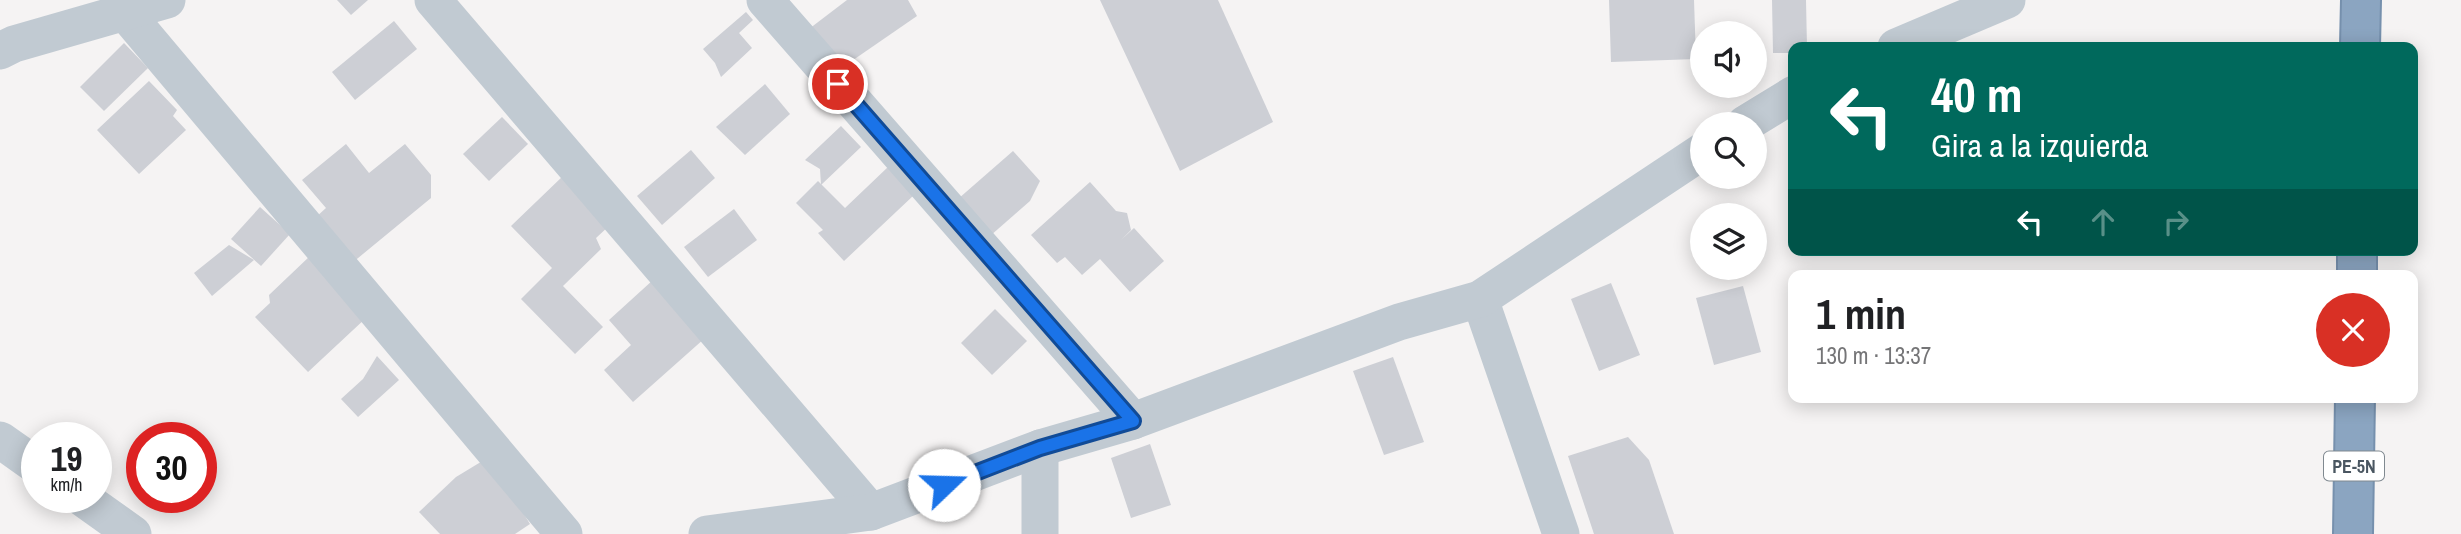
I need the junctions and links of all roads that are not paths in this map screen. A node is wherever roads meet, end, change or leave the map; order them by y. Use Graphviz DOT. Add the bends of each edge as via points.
graph roads {
  1 [pos="167,0"];
  2 [pos="433,0"];
  3 [pos="765,0"];
  4 [pos="2007,0"];
  5 [pos="2361,0"];
  6 [pos="124,11"];
  7 [pos="5,42"];
  8 [pos="1908,42"];
  9 [pos="2360,42"];
  10 [pos="1788,98"];
  11 [pos="1765,112"];
  12 [pos="1690,160"];
  13 [pos="1480,299"];
  14 [pos="2355,403"];
  15 [pos="1133,421"];
  16 [pos="0,440"];
  17 [pos="1040,448"];
  18 [pos="21,455"];
  19 [pos="871,512"];
  20 [pos="103,513"];
  21 [pos="133,534"];
  22 [pos="564,534"];
  23 [pos="706,534"];
  24 [pos="1040,534"];
  25 [pos="1561,534"];
  26 [pos="2353,534"];
  1 -- 6 [label="street"];
  2 -- 19 [label="street"];
  3 -- 15 [label="street"];
  4 -- 8 [label="street"];
  5 -- 9 [label="highway"];
  6 -- 7 [label="street"];
  6 -- 22 [label="street"];
  10 -- 11 [label="street"];
  12 -- 13 [label="street"];
  13 -- 15 [label="street" via="1399,322"];
  13 -- 25 [label="street"];
  14 -- 26 [label="highway, PE-5N"];
  15 -- 17 [label="street"];
  16 -- 18 [label="street"];
  17 -- 19 [label="street"];
  17 -- 24 [label="street"];
  19 -- 23 [label="street"];
  20 -- 21 [label="street"];
}
